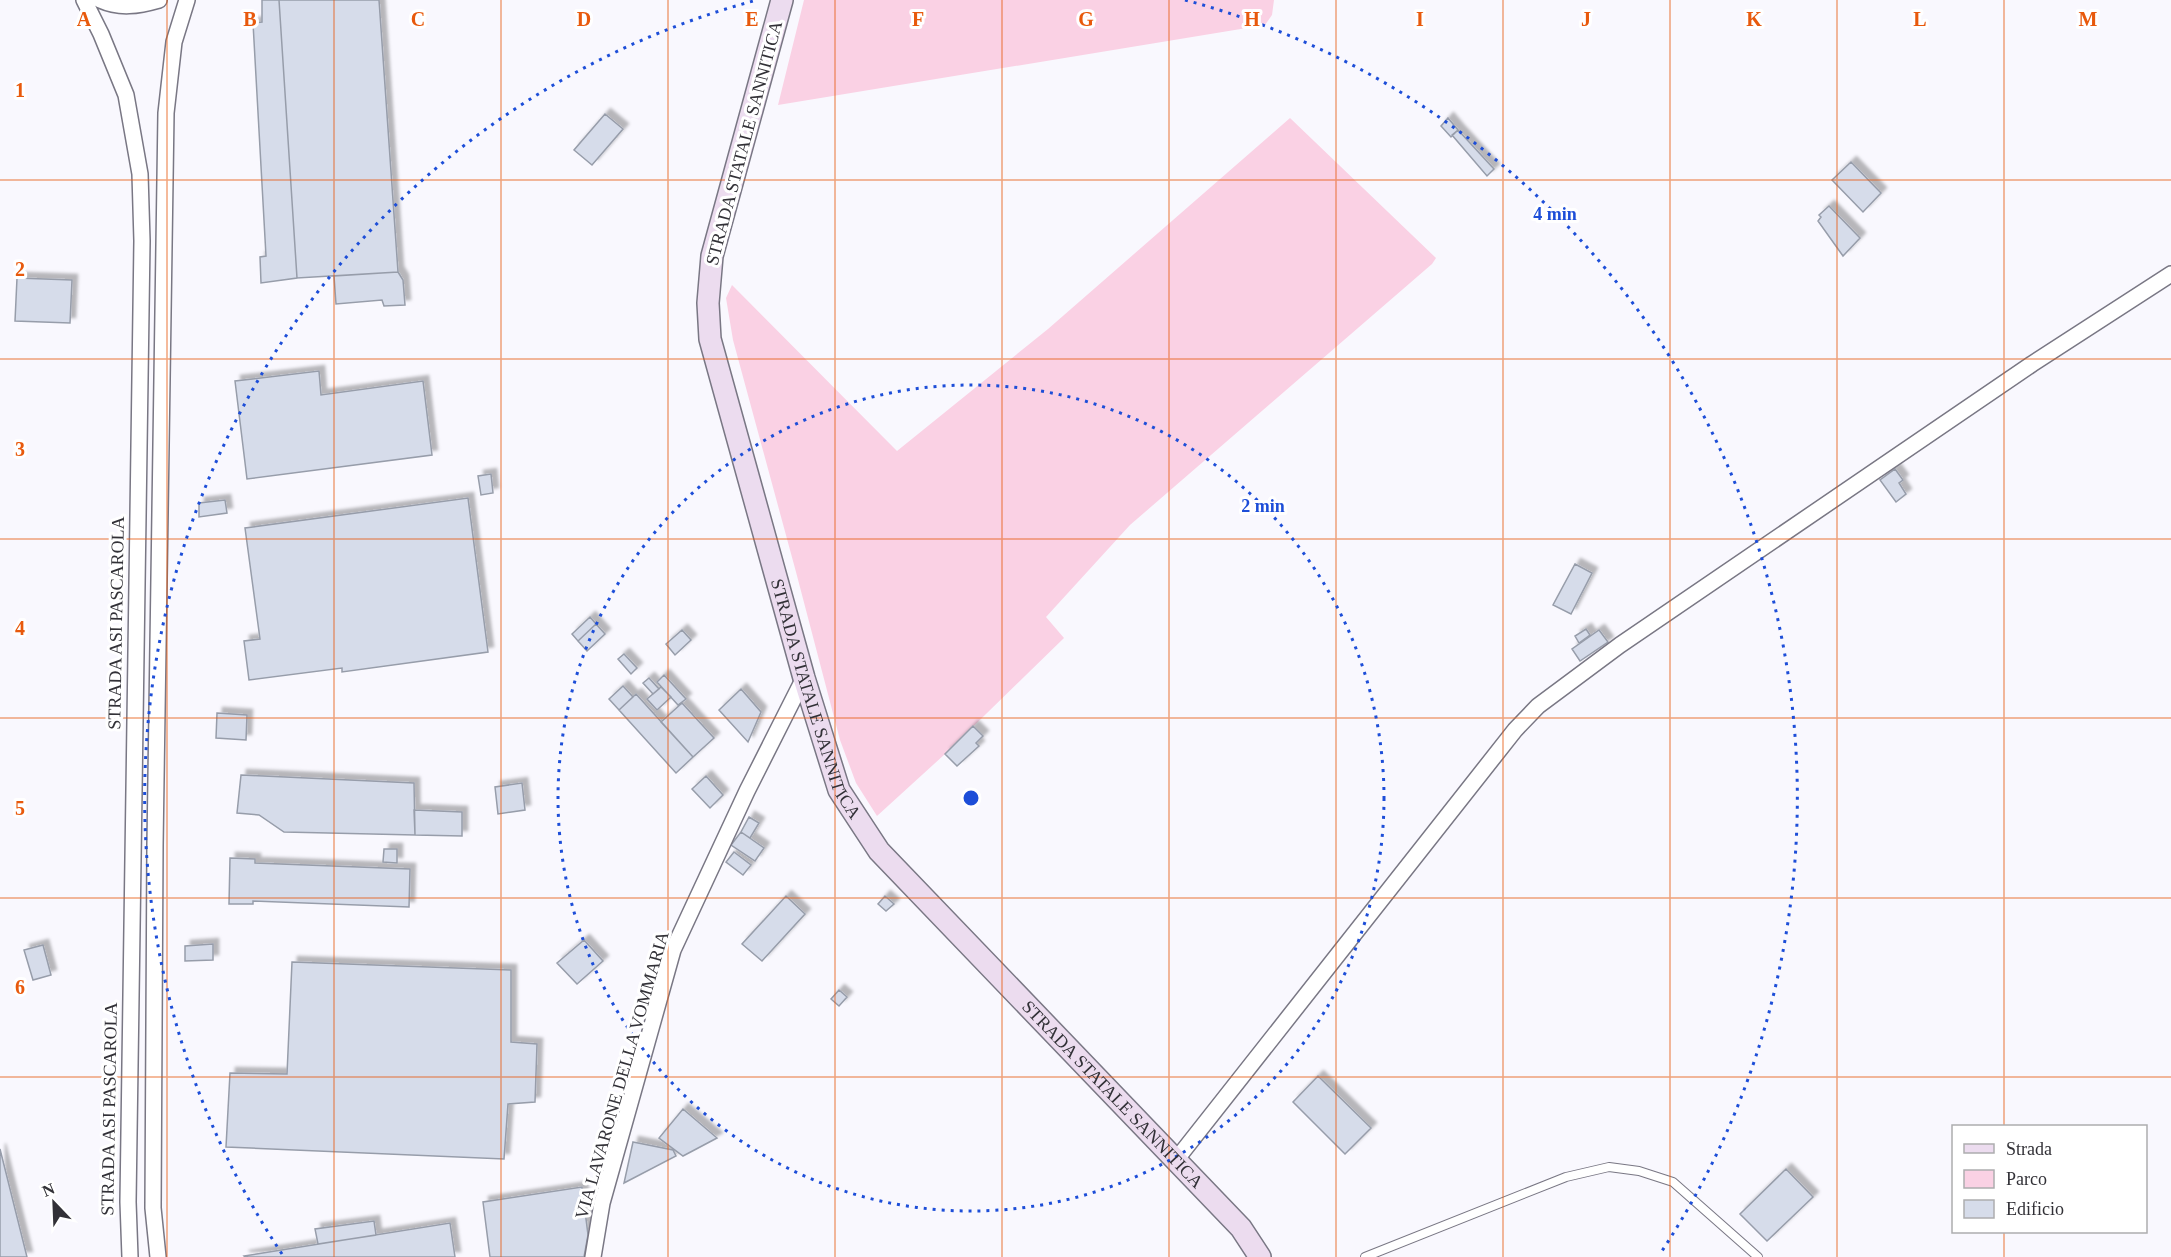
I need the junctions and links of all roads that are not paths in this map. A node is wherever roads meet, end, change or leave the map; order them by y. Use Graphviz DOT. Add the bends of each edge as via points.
graph roads {
  1 [pos="84,0"];
  2 [pos="100,0"];
  3 [pos="159,0"];
  4 [pos="187,0"];
  5 [pos="778,5"];
  6 [pos="2171,274"];
  7 [pos="804,678"];
  8 [pos="1176,1160"];
  9 [pos="130,1257"];
  10 [pos="158,1257"];
  11 [pos="593,1257"];
  12 [pos="1260,1257"];
  13 [pos="1365,1257"];
  14 [pos="1758,1257"];
  1 -- 9 [label="street, STRADA ASI PASCAROLA" via="126,95 140,174"];
  2 -- 3 [label="street" via="135,7"];
  4 -- 10 [label="street" via="174,42 166,113 155,856 153,1196"];
  5 -- 7 [label="main road, STRADA STATALE SANNITICA" via="712,256 708,303 710,339"];
  6 -- 8 [label="street" via="1620,645 1538,706 1515,730"];
  7 -- 8 [label="main road, STRADA STATALE SANNITICA" via="839,790 879,851"];
  7 -- 11 [label="street, VIA LAVARONE DELLA VOMMARIA" via="673,950 602,1203"];
  8 -- 12 [label="main road, STRADA STATALE SANNITICA" via="1241,1228"];
  13 -- 14 [label="lane" via="1566,1177 1609,1167 1673,1182"];
}
